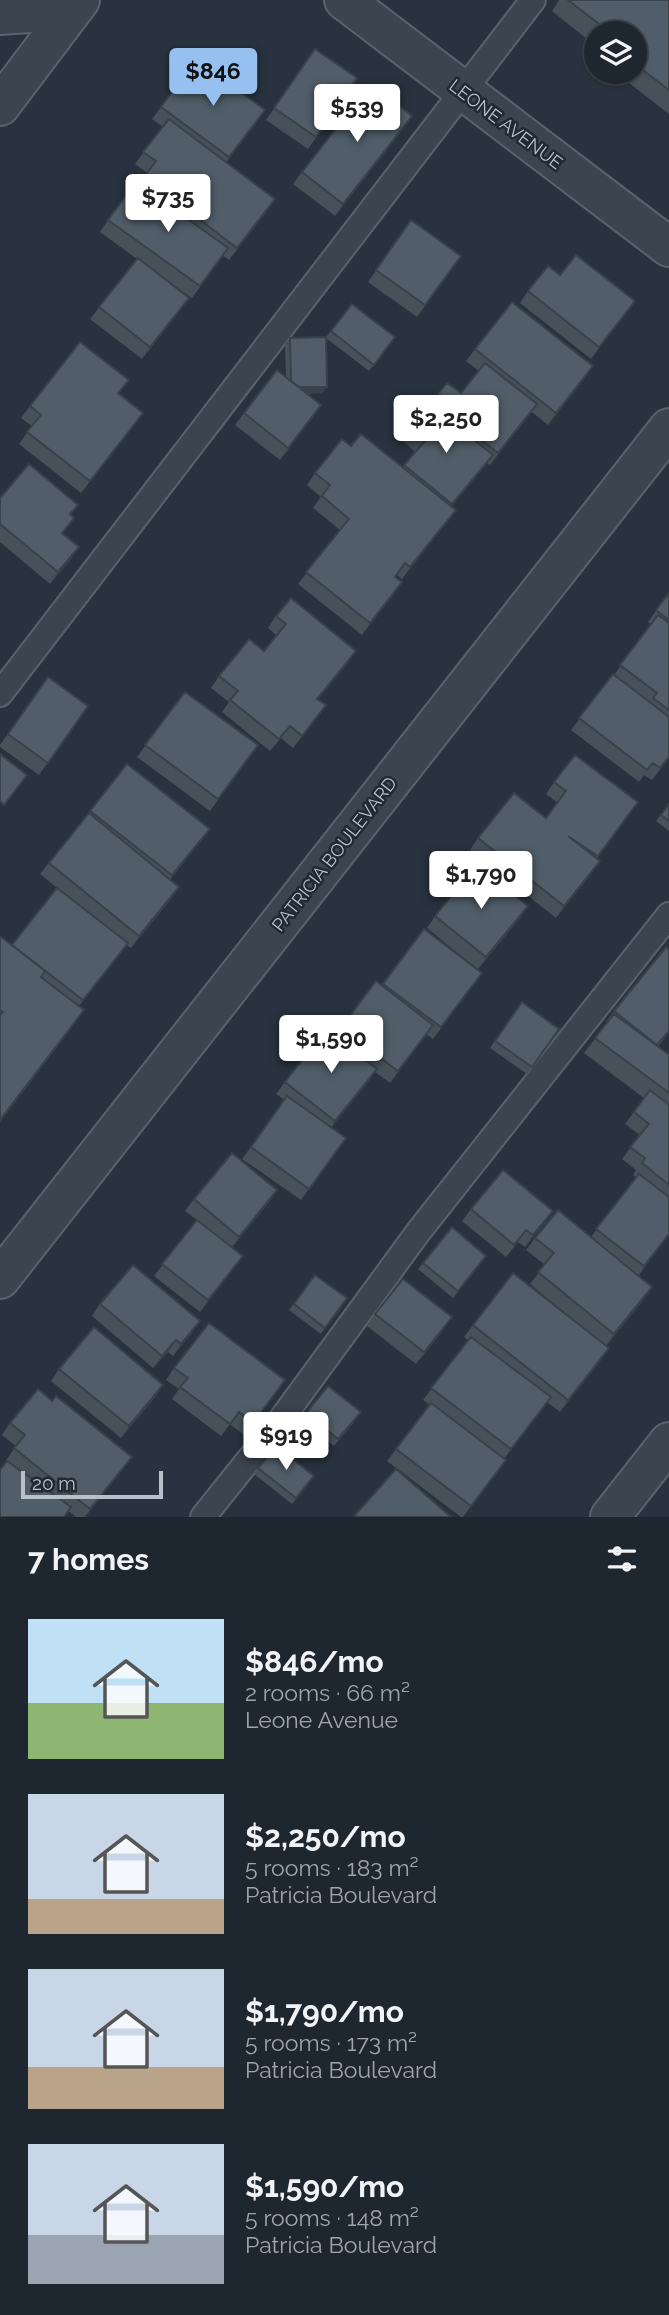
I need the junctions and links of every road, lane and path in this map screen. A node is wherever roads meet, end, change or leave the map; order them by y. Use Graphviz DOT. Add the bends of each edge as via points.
graph roads {
  1 [pos="344,0"];
  2 [pos="533,0"];
  3 [pos="76,5"];
  4 [pos="0,15"];
  5 [pos="462,91"];
  6 [pos="0,106"];
  7 [pos="669,247"];
  8 [pos="669,429"];
  9 [pos="0,694"];
  10 [pos="669,915"];
  11 [pos="0,1279"];
  12 [pos="669,1442"];
  13 [pos="203,1517"];
  14 [pos="610,1517"];
  1 -- 5 [label="street, LEONE AVENUE"];
  2 -- 5 [label="lane"];
  3 -- 4 [label="street"];
  3 -- 6 [label="street"];
  5 -- 7 [label="street, LEONE AVENUE"];
  5 -- 9 [label="lane"];
  8 -- 11 [label="street, PATRICIA BOULEVARD"];
  10 -- 13 [label="lane" via="419,1231 280,1421"];
  12 -- 14 [label="street"];
}
